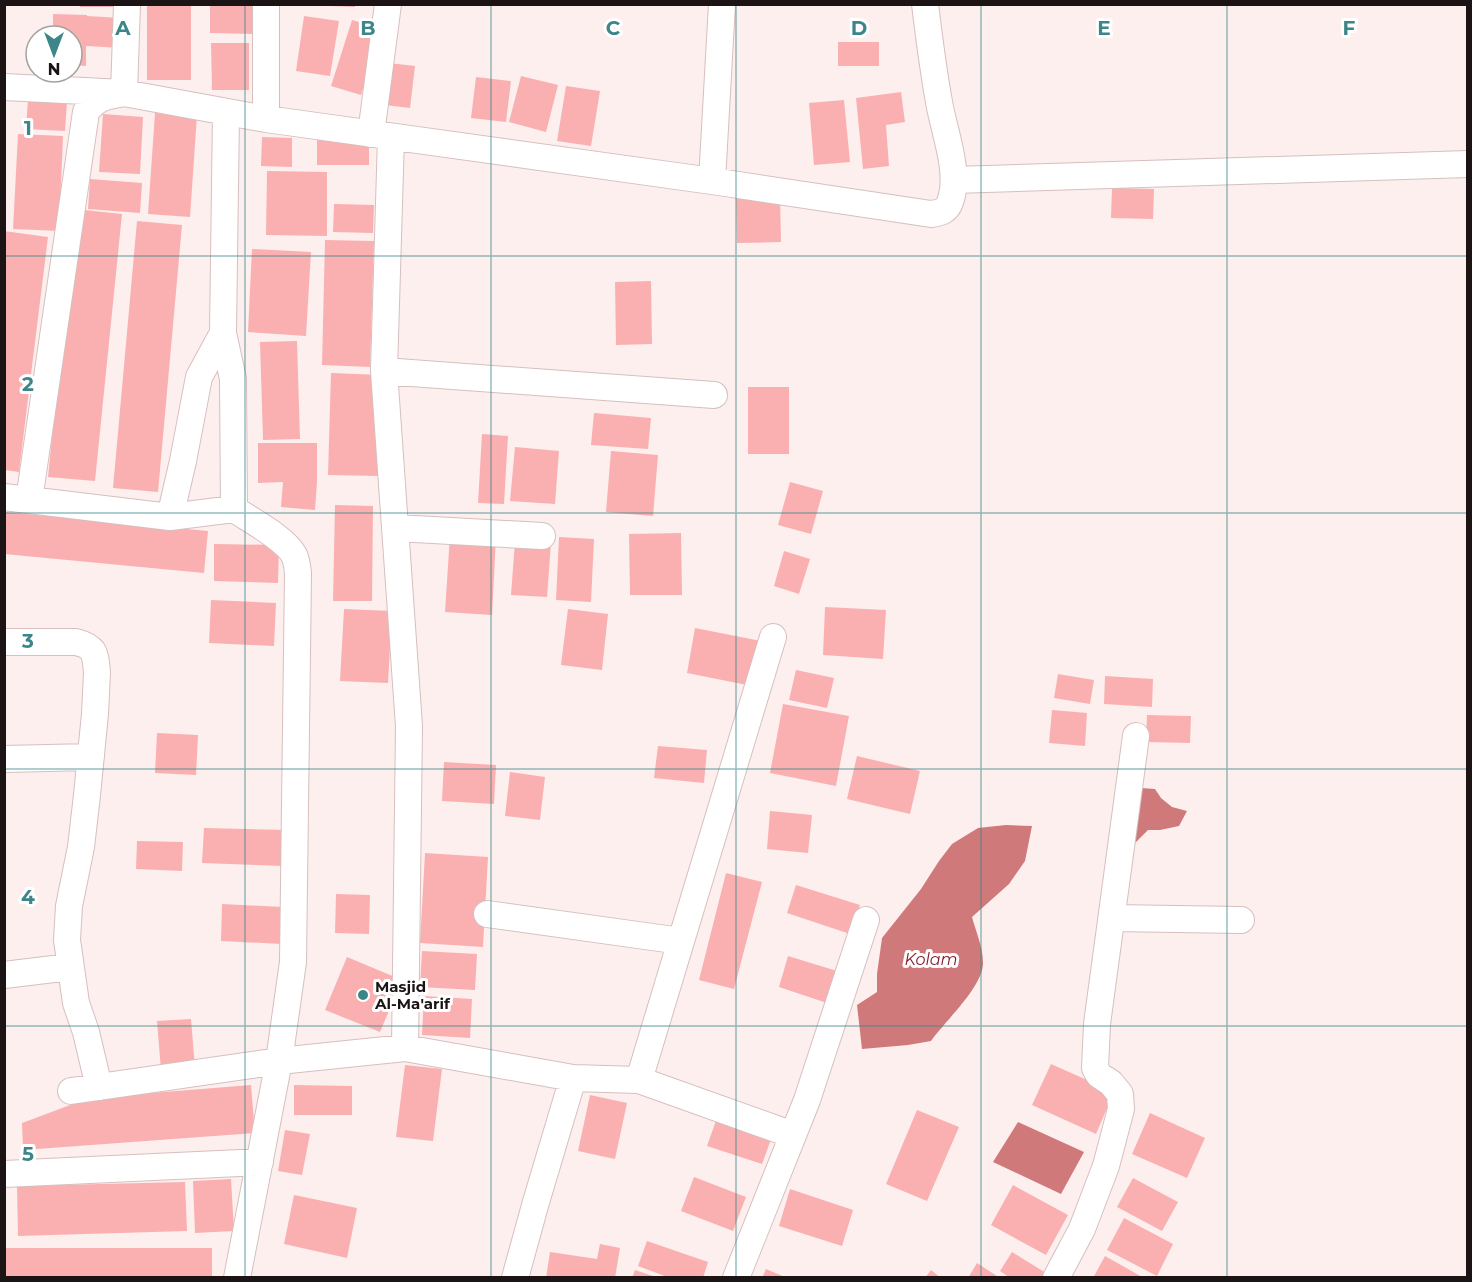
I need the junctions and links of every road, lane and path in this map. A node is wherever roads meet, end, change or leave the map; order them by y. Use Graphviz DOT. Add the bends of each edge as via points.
graph roads {
  1 [pos="127,4"];
  2 [pos="266,4"];
  3 [pos="388,4"];
  4 [pos="722,4"];
  5 [pos="925,4"];
  6 [pos="4,87"];
  7 [pos="124,93"];
  8 [pos="225,112"];
  9 [pos="266,119"];
  10 [pos="381,136"];
  11 [pos="1467,164"];
  12 [pos="954,180"];
  13 [pos="712,181"];
  14 [pos="222,333"];
  15 [pos="384,371"];
  16 [pos="714,394"];
  17 [pos="17,498"];
  18 [pos="234,509"];
  19 [pos="171,517"];
  20 [pos="396,528"];
  21 [pos="542,536"];
  22 [pos="773,637"];
  23 [pos="4,642"];
  24 [pos="1136,736"];
  25 [pos="92,757"];
  26 [pos="4,759"];
  27 [pos="487,914"];
  28 [pos="1112,918"];
  29 [pos="866,920"];
  30 [pos="1241,920"];
  31 [pos="681,941"];
  32 [pos="70,967"];
  33 [pos="4,975"];
  34 [pos="405,1048"];
  35 [pos="279,1061"];
  36 [pos="573,1078"];
  37 [pos="639,1080"];
  38 [pos="99,1087"];
  39 [pos="71,1091"];
  40 [pos="793,1134"];
  41 [pos="260,1162"];
  42 [pos="4,1174"];
  43 [pos="237,1278"];
  44 [pos="515,1278"];
  45 [pos="736,1278"];
  46 [pos="1056,1278"];
  1 -- 7 [label="street"];
  2 -- 9 [label="street"];
  3 -- 10 [label="street"];
  4 -- 13 [label="street"];
  5 -- 12 [label="street"];
  6 -- 7 [label="street"];
  7 -- 8 [label="street"];
  7 -- 17 [label="street" via="93,102 86,112"];
  8 -- 9 [label="street"];
  8 -- 14 [label="street"];
  9 -- 10 [label="street"];
  10 -- 13 [label="street"];
  10 -- 15 [label="street"];
  11 -- 12 [label="street"];
  12 -- 13 [label="street" via="948,206 932,214"];
  14 -- 18 [label="street" via="232,379"];
  14 -- 19 [label="street" via="199,377"];
  15 -- 16 [label="street"];
  15 -- 20 [label="street"];
  17 -- 19 [label="street"];
  18 -- 19 [label="street"];
  18 -- 35 [label="street" via="282,541 297,562 292,962"];
  20 -- 21 [label="street"];
  20 -- 34 [label="street" via="409,726"];
  22 -- 31 [label="street"];
  23 -- 25 [label="street" via="76,642 93,651 98,672"];
  24 -- 28 [label="street"];
  25 -- 26 [label="street"];
  25 -- 32 [label="street" via="69,906"];
  27 -- 31 [label="street"];
  28 -- 30 [label="street"];
  28 -- 46 [label="street" via="1094,1060 1099,1075 1120,1094 1121,1109 1106,1166 1082,1229"];
  29 -- 40 [label="street"];
  31 -- 37 [label="street"];
  32 -- 33 [label="street"];
  32 -- 38 [label="street"];
  34 -- 35 [label="street"];
  34 -- 36 [label="street"];
  35 -- 38 [label="street"];
  35 -- 41 [label="street"];
  36 -- 37 [label="street"];
  36 -- 44 [label="street"];
  37 -- 40 [label="street"];
  38 -- 39 [label="street"];
  40 -- 45 [label="street"];
  41 -- 42 [label="street"];
  41 -- 43 [label="street"];
}
